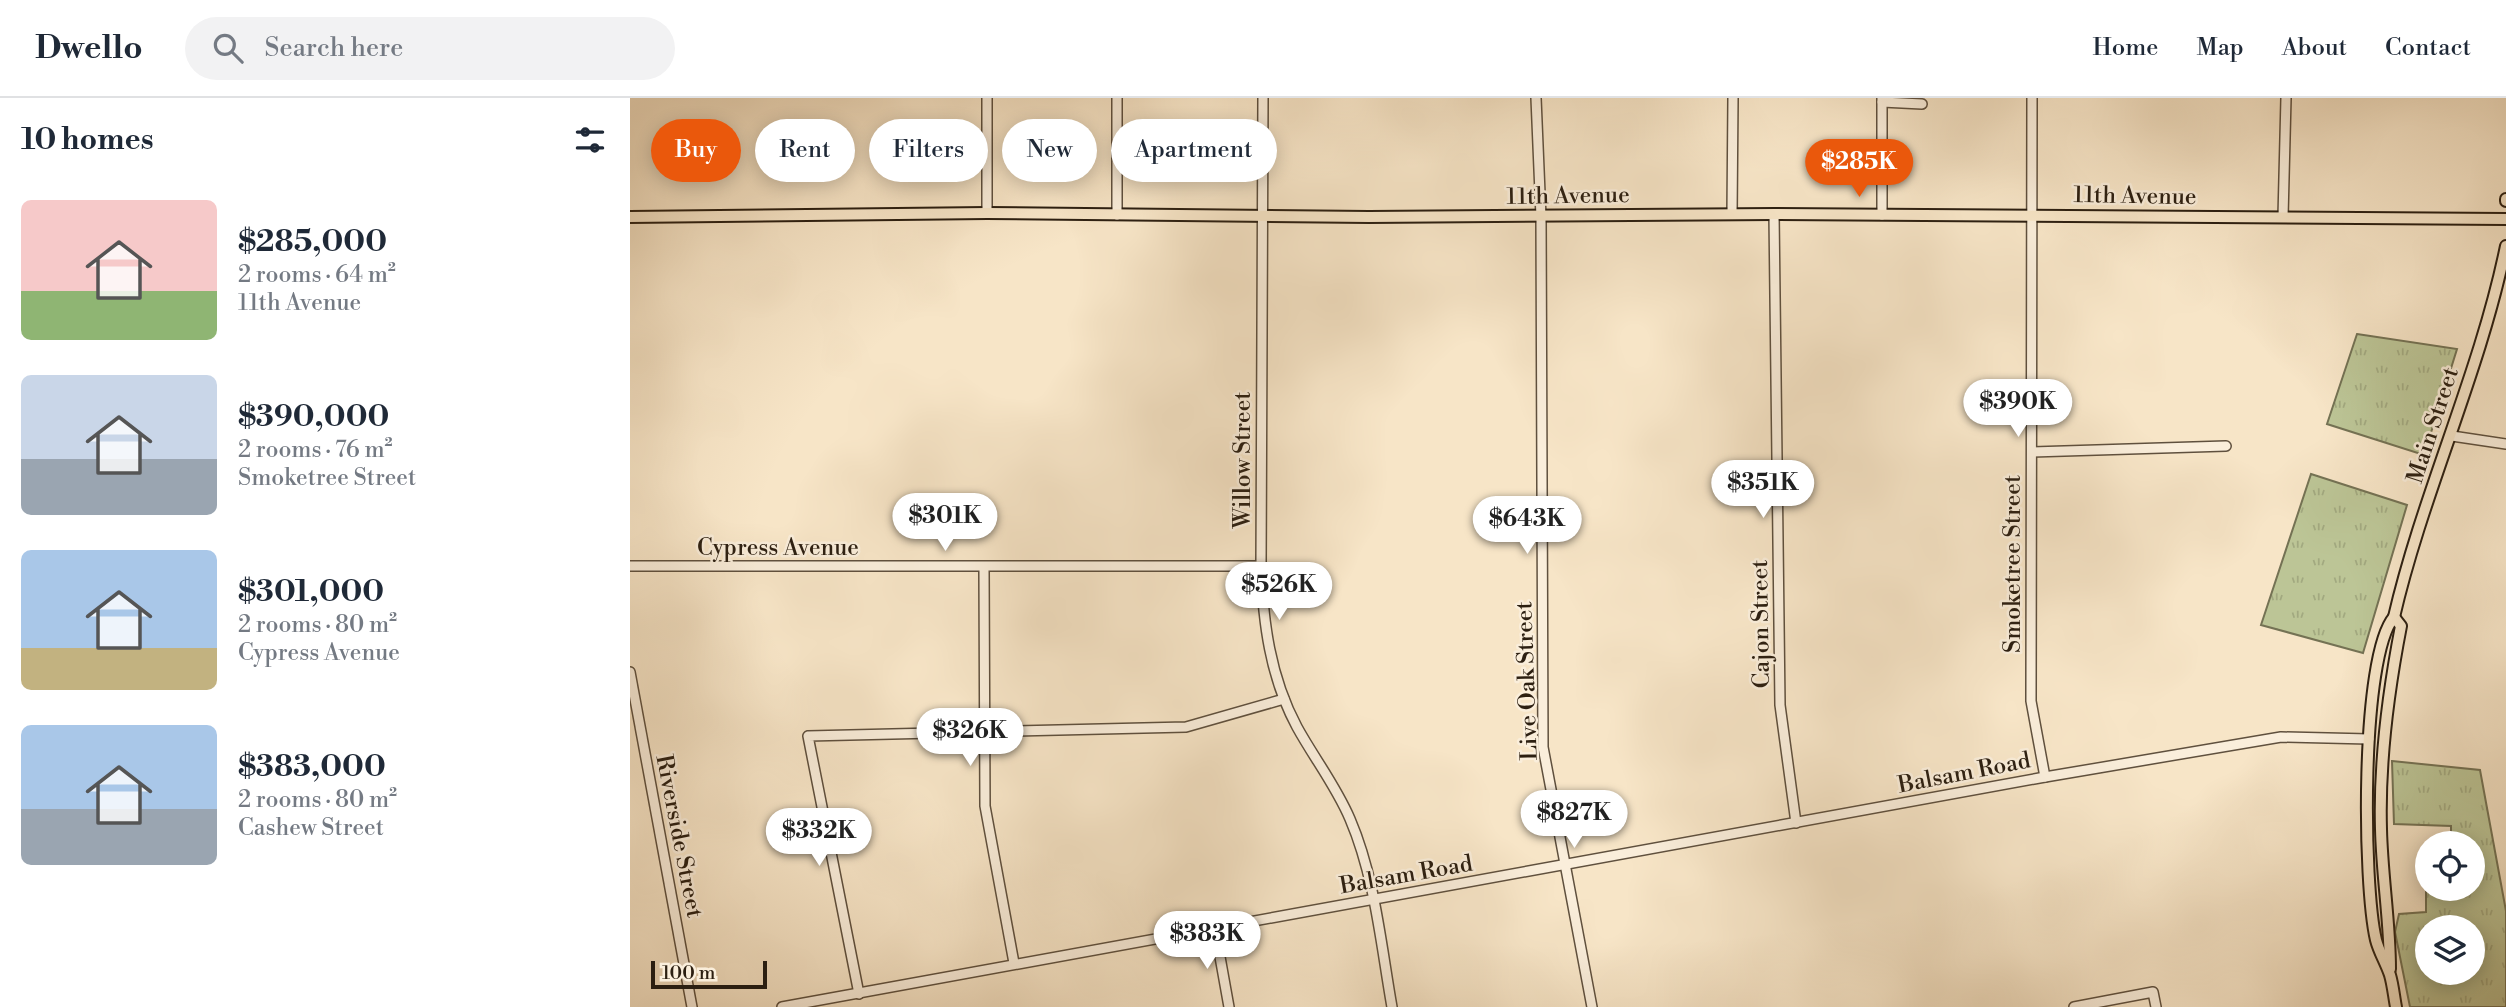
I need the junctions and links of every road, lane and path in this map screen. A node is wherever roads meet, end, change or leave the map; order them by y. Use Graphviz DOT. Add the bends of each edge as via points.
graph roads {
  1 [pos="987,98"];
  2 [pos="1117,98"];
  3 [pos="1263,98"];
  4 [pos="1535,98"];
  5 [pos="1732,98"];
  6 [pos="2032,98"];
  7 [pos="2286,98"];
  8 [pos="1882,100"];
  9 [pos="1922,104"];
  10 [pos="986,213"];
  11 [pos="1732,214"];
  12 [pos="1774,214"];
  13 [pos="1117,215"];
  14 [pos="1262,215"];
  15 [pos="1882,215"];
  16 [pos="2032,215"];
  17 [pos="630,217"];
  18 [pos="1541,217"];
  19 [pos="2283,218"];
  20 [pos="2506,219"];
  21 [pos="2506,246"];
  22 [pos="2452,436"];
  23 [pos="2506,444"];
  24 [pos="2226,446"];
  25 [pos="2032,452"];
  26 [pos="630,566"];
  27 [pos="1261,566"];
  28 [pos="984,568"];
  29 [pos="2394,617"];
  30 [pos="630,672"];
  31 [pos="1284,699"];
  32 [pos="986,732"];
  33 [pos="2369,739"];
  34 [pos="2045,777"];
  35 [pos="1796,823"];
  36 [pos="2381,830"];
  37 [pos="1566,866"];
  38 [pos="1373,898"];
  39 [pos="1215,929"];
  40 [pos="1014,962"];
  41 [pos="2391,978"];
  42 [pos="859,994"];
  43 [pos="692,1007"];
  44 [pos="782,1007"];
  45 [pos="1229,1007"];
  46 [pos="1392,1007"];
  47 [pos="1592,1007"];
  48 [pos="2074,1007"];
  49 [pos="2156,1007"];
  50 [pos="2396,1007"];
  1 -- 10 [label="street"];
  2 -- 13 [label="street"];
  3 -- 14 [label="street, Willow Street"];
  4 -- 18 [label="street, Live Oak Street"];
  5 -- 11 [label="street"];
  6 -- 16 [label="street, Smoketree Street"];
  7 -- 19 [label="street"];
  8 -- 9 [label="street"];
  8 -- 15 [label="street"];
  10 -- 13 [label="main road, 11th Avenue"];
  10 -- 17 [label="main road, 11th Avenue"];
  11 -- 12 [label="main road, 11th Avenue"];
  11 -- 18 [label="main road, 11th Avenue"];
  12 -- 15 [label="main road, 11th Avenue"];
  12 -- 35 [label="street, Cajon Street" via="1780,705"];
  13 -- 14 [label="main road, 11th Avenue"];
  14 -- 18 [label="main road, 11th Avenue"];
  14 -- 27 [label="street, Willow Street"];
  15 -- 16 [label="main road, 11th Avenue"];
  16 -- 19 [label="main road, 11th Avenue"];
  16 -- 25 [label="street, Smoketree Street"];
  18 -- 37 [label="street, Live Oak Street" via="1543,747"];
  19 -- 20 [label="main road, 11th Avenue"];
  21 -- 22 [label="main road, Main Street"];
  22 -- 23 [label="street"];
  22 -- 29 [label="main road, Main Street"];
  24 -- 25 [label="street"];
  25 -- 34 [label="street, Smoketree Street" via="2031,701"];
  26 -- 28 [label="street, Cypress Avenue"];
  27 -- 28 [label="street, Cypress Avenue"];
  27 -- 31 [label="street, Willow Street" via="1267,642"];
  28 -- 32 [label="street"];
  29 -- 33 [label="main road, Main Street" via="2385,627"];
  29 -- 36 [label="main road, Main Street" via="2401,626 2385,723"];
  30 -- 43 [label="street, Riverside Street"];
  31 -- 32 [label="street" via="1186,727"];
  31 -- 38 [label="street, Willow Street" via="1351,820"];
  32 -- 40 [label="street" via="985,806"];
  32 -- 42 [label="street" via="808,736"];
  33 -- 34 [label="street, Balsam Road" via="2281,737"];
  33 -- 36 [label="main road" via="2375,751"];
  33 -- 41 [label="main road, Main Street" via="2371,910 2376,942"];
  34 -- 35 [label="street, Balsam Road"];
  35 -- 37 [label="street, Balsam Road"];
  36 -- 41 [label="main road, Main Street"];
  37 -- 38 [label="street, Balsam Road"];
  37 -- 47 [label="street, Live Oak Street"];
  38 -- 39 [label="street, Balsam Road"];
  38 -- 46 [label="street, Willow Street"];
  39 -- 40 [label="street, Balsam Road"];
  39 -- 45 [label="street"];
  40 -- 42 [label="street, Balsam Road"];
  41 -- 50 [label="main road, Main Street"];
  42 -- 44 [label="street, Balsam Road"];
  48 -- 49 [label="street" via="2153,992"];
}
